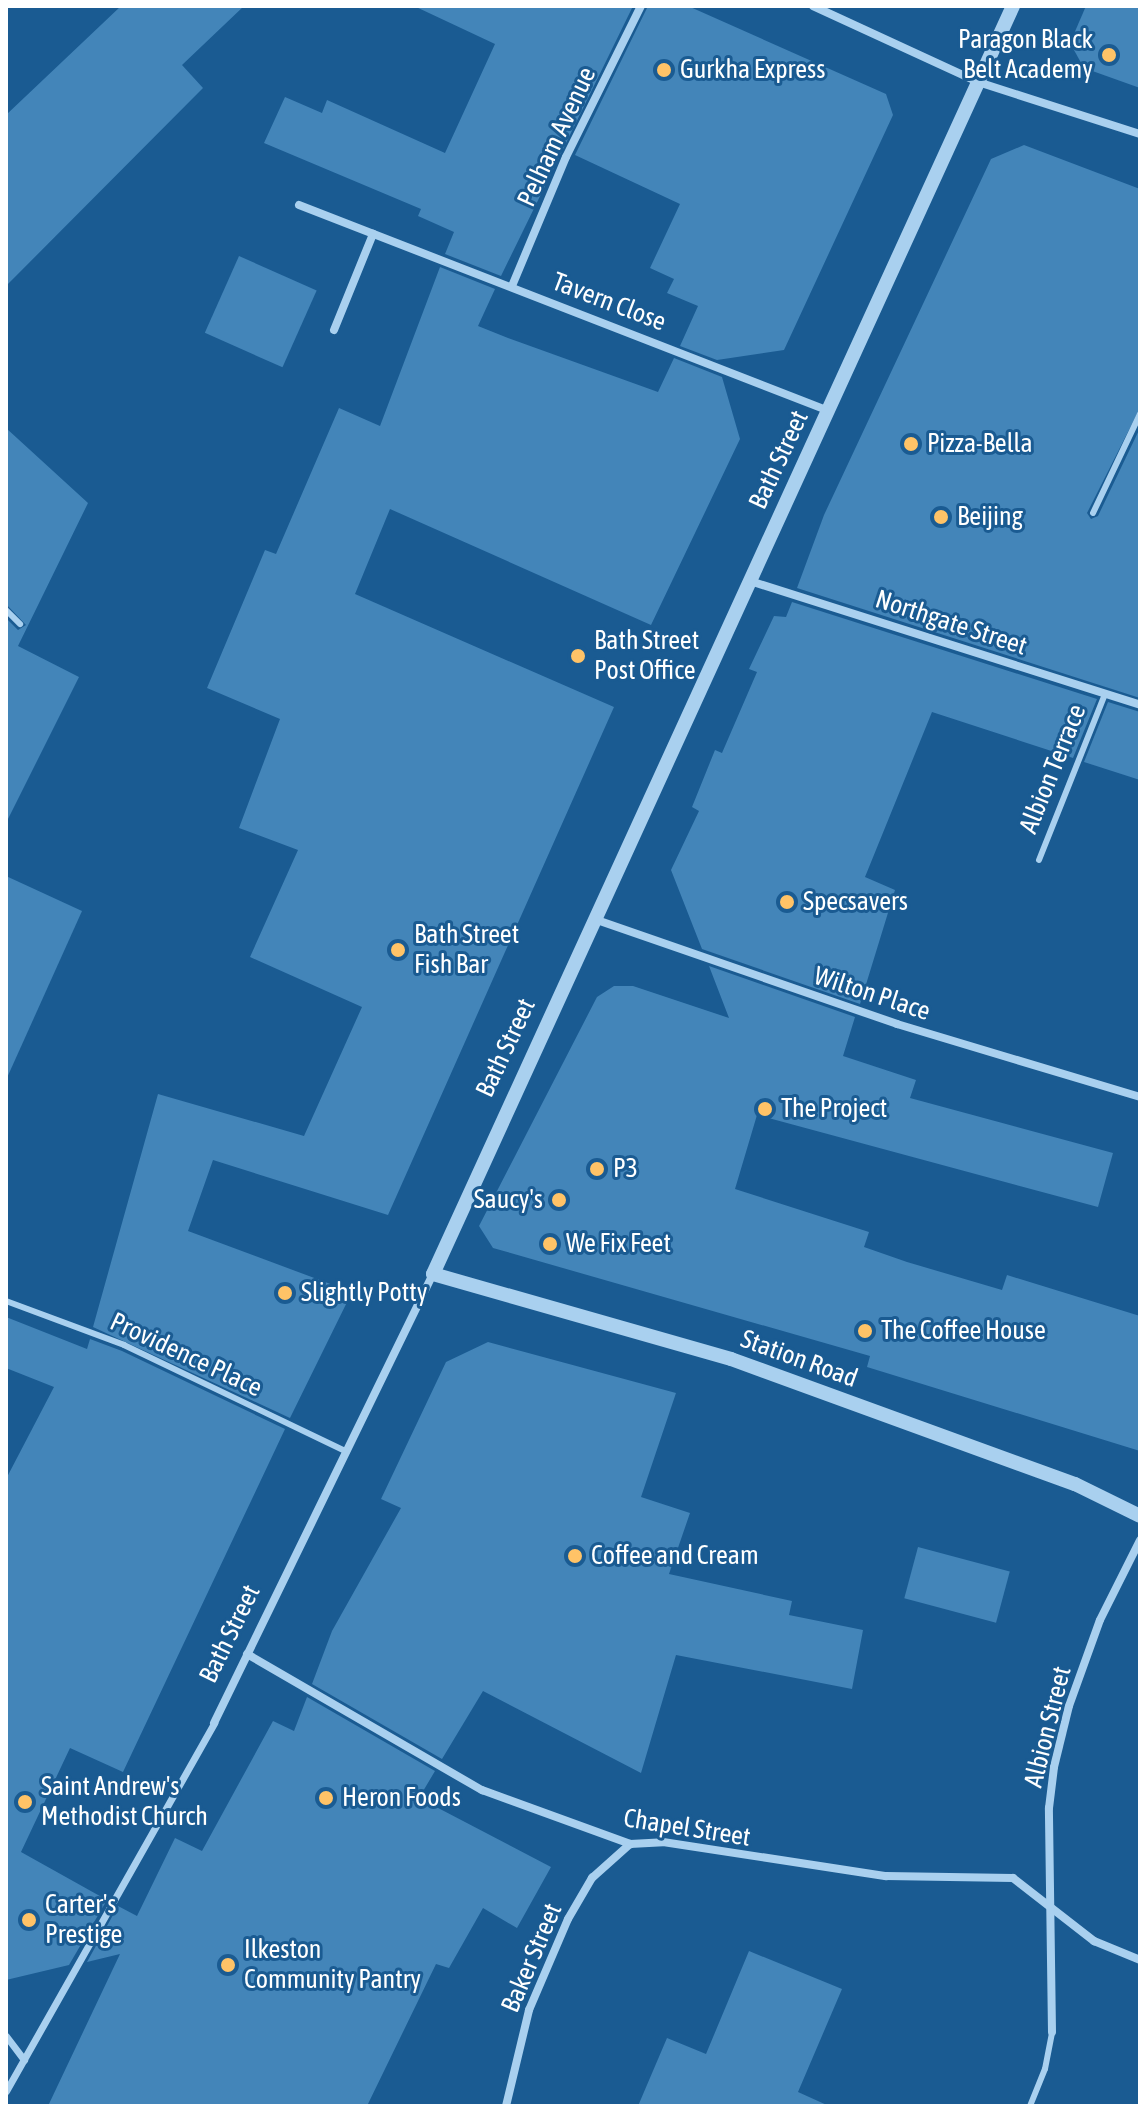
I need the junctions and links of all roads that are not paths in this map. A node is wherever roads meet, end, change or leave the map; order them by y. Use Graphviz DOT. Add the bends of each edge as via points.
graph roads {
  1 [pos="641,6"];
  2 [pos="813,6"];
  3 [pos="1013,6"];
  4 [pos="978,82"];
  5 [pos="1140,134"];
  6 [pos="299,205"];
  7 [pos="373,234"];
  8 [pos="512,286"];
  9 [pos="334,330"];
  10 [pos="829,411"];
  11 [pos="1140,414"];
  12 [pos="1093,513"];
  13 [pos="750,581"];
  14 [pos="6,610"];
  15 [pos="20,624"];
  16 [pos="1105,694"];
  17 [pos="1140,705"];
  18 [pos="1039,860"];
  19 [pos="594,919"];
  20 [pos="1140,1097"];
  21 [pos="433,1274"];
  22 [pos="6,1301"];
  23 [pos="347,1452"];
  24 [pos="1140,1516"];
  25 [pos="1140,1540"];
  26 [pos="247,1654"];
  27 [pos="214,1723"];
  28 [pos="630,1844"];
  29 [pos="1049,1902"];
  30 [pos="1140,1960"];
  31 [pos="1052,2032"];
  32 [pos="6,2036"];
  33 [pos="24,2060"];
  34 [pos="6,2091"];
  35 [pos="506,2106"];
  36 [pos="1030,2106"];
  1 -- 8 [label="street, Pelham Avenue" via="566,157"];
  2 -- 4 [label="street"];
  3 -- 4 [label="street, Bath Street"];
  4 -- 5 [label="street"];
  4 -- 10 [label="street, Bath Street"];
  6 -- 7 [label="street, Tavern Close"];
  7 -- 8 [label="street, Tavern Close"];
  7 -- 9 [label="street"];
  8 -- 10 [label="street, Tavern Close"];
  10 -- 13 [label="street, Bath Street"];
  11 -- 12 [label="lane"];
  13 -- 16 [label="street, Northgate Street"];
  13 -- 19 [label="street, Bath Street"];
  14 -- 15 [label="lane"];
  16 -- 17 [label="street, Northgate Street"];
  16 -- 18 [label="lane, Albion Terrace"];
  19 -- 20 [label="street, Wilton Place" via="897,1024"];
  19 -- 21 [label="street, Bath Street"];
  21 -- 23 [label="street, Bath Street"];
  21 -- 24 [label="street, Station Road" via="731,1359 1075,1484"];
  22 -- 23 [label="lane, Providence Place" via="124,1345"];
  23 -- 26 [label="street, Bath Street"];
  25 -- 29 [label="street, Albion Street" via="1100,1620 1069,1706 1049,1808"];
  26 -- 27 [label="street, Bath Street"];
  26 -- 28 [label="street, Chapel Street" via="482,1790"];
  27 -- 33 [label="street, Bath Street"];
  28 -- 29 [label="street, Chapel Street" via="663,1842 886,1876 1013,1878"];
  28 -- 35 [label="street, Baker Street" via="592,1878 568,1919 529,2010"];
  29 -- 30 [label="street, Chapel Street" via="1094,1941"];
  29 -- 31 [label="street, Albion Street"];
  31 -- 36 [label="lane"];
  32 -- 33 [label="street"];
  33 -- 34 [label="street, Bath Street"];
}
